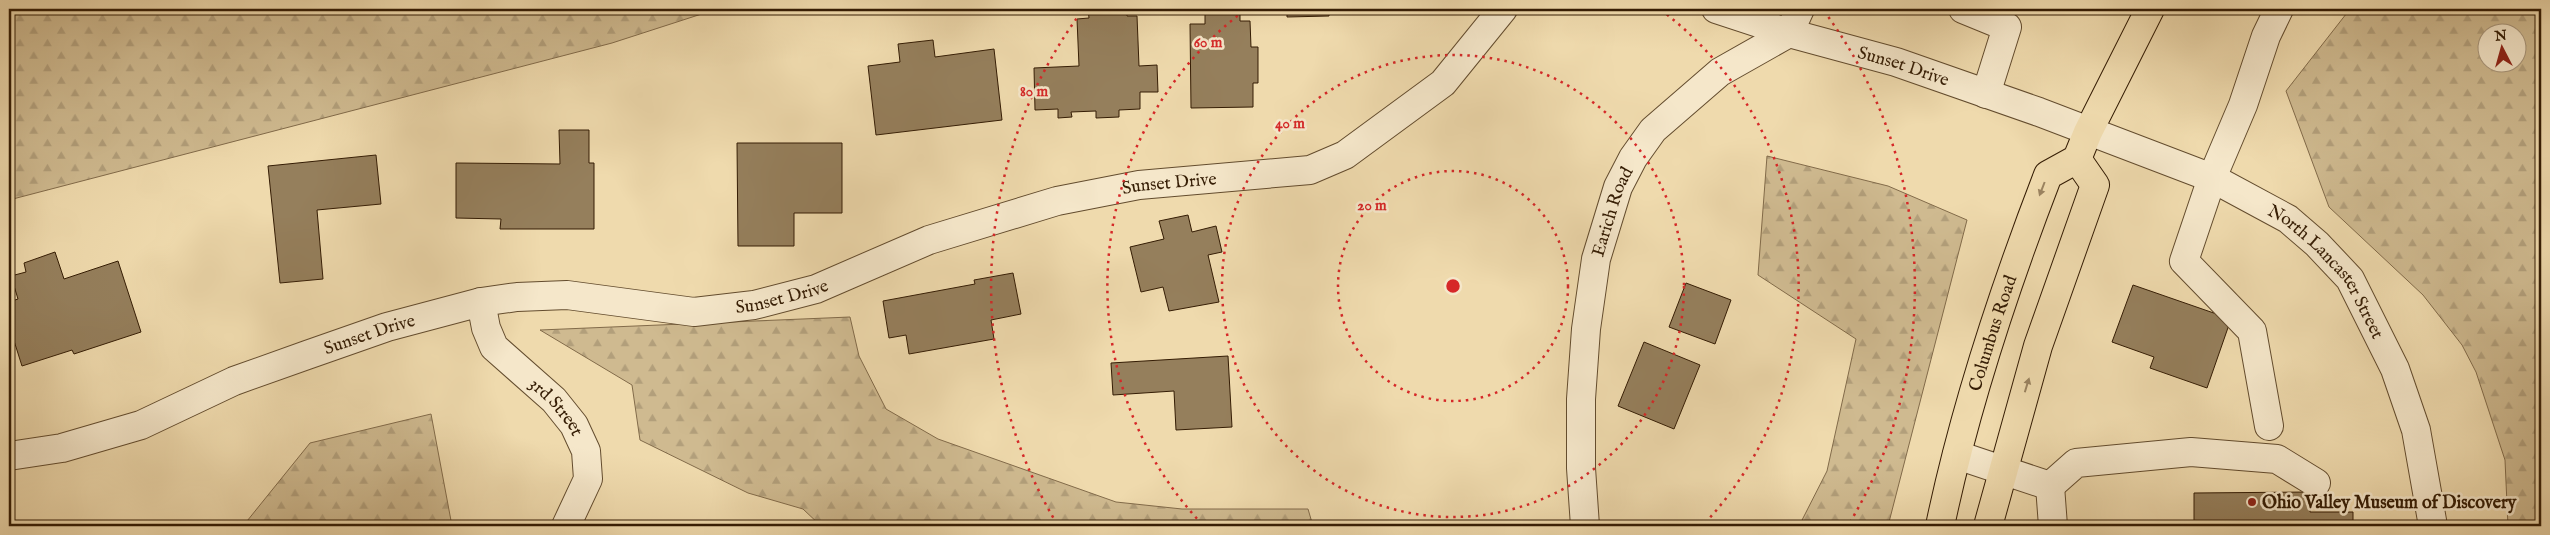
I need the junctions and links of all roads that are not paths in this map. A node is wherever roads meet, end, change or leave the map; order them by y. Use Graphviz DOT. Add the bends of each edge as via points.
graph roads {
  1 [pos="1503,9"];
  2 [pos="1716,9"];
  3 [pos="1963,9"];
  4 [pos="2150,9"];
  5 [pos="2279,9"];
  6 [pos="2010,18"];
  7 [pos="1794,21"];
  8 [pos="1986,94"];
  9 [pos="2088,132"];
  10 [pos="2077,159"];
  11 [pos="2212,178"];
  12 [pos="481,302"];
  13 [pos="2269,426"];
  14 [pos="1957,455"];
  15 [pos="9,456"];
  16 [pos="2002,469"];
  17 [pos="2316,483"];
  18 [pos="2050,486"];
  19 [pos="566,526"];
  20 [pos="1586,526"];
  21 [pos="1940,526"];
  22 [pos="1988,526"];
  23 [pos="2053,526"];
  24 [pos="2433,526"];
  1 -- 12 [label="street, Sunset Drive" via="1443,83 1344,155 1310,170 1139,185 1057,201 929,240 816,289 754,305 694,312 567,295"];
  2 -- 7 [label="street, Sunset Drive"];
  3 -- 6 [label="street"];
  4 -- 9 [label="main road"];
  5 -- 11 [label="street"];
  6 -- 8 [label="street"];
  7 -- 8 [label="street, Sunset Drive"];
  7 -- 20 [label="street, Earich Road" via="1720,72 1653,130 1633,158 1618,188 1596,259 1586,329 1581,399 1581,468"];
  8 -- 9 [label="street, Sunset Drive"];
  9 -- 10 [label="main road"];
  9 -- 11 [label="street, North Lancaster Street"];
  10 -- 14 [label="main road, Columbus Road, one-way" via="2048,174 1991,334"];
  16 -- 10 [label="main road, one-way" via="2038,346 2095,185"];
  11 -- 13 [label="street" via="2184,261 2252,332"];
  11 -- 24 [label="street, North Lancaster Street" via="2288,219 2350,279 2395,369 2416,430"];
  12 -- 15 [label="street, Sunset Drive" via="386,327 298,358 234,381 141,424 62,448"];
  12 -- 19 [label="street, 3rd Street" via="494,347 554,400 574,425 586,450 588,479"];
  14 -- 16 [label="street"];
  14 -- 21 [label="main road, Columbus Road"];
  16 -- 18 [label="street"];
  16 -- 22 [label="main road"];
  17 -- 18 [label="street" via="2276,459 2191,452 2076,463"];
  18 -- 23 [label="street"];
}
